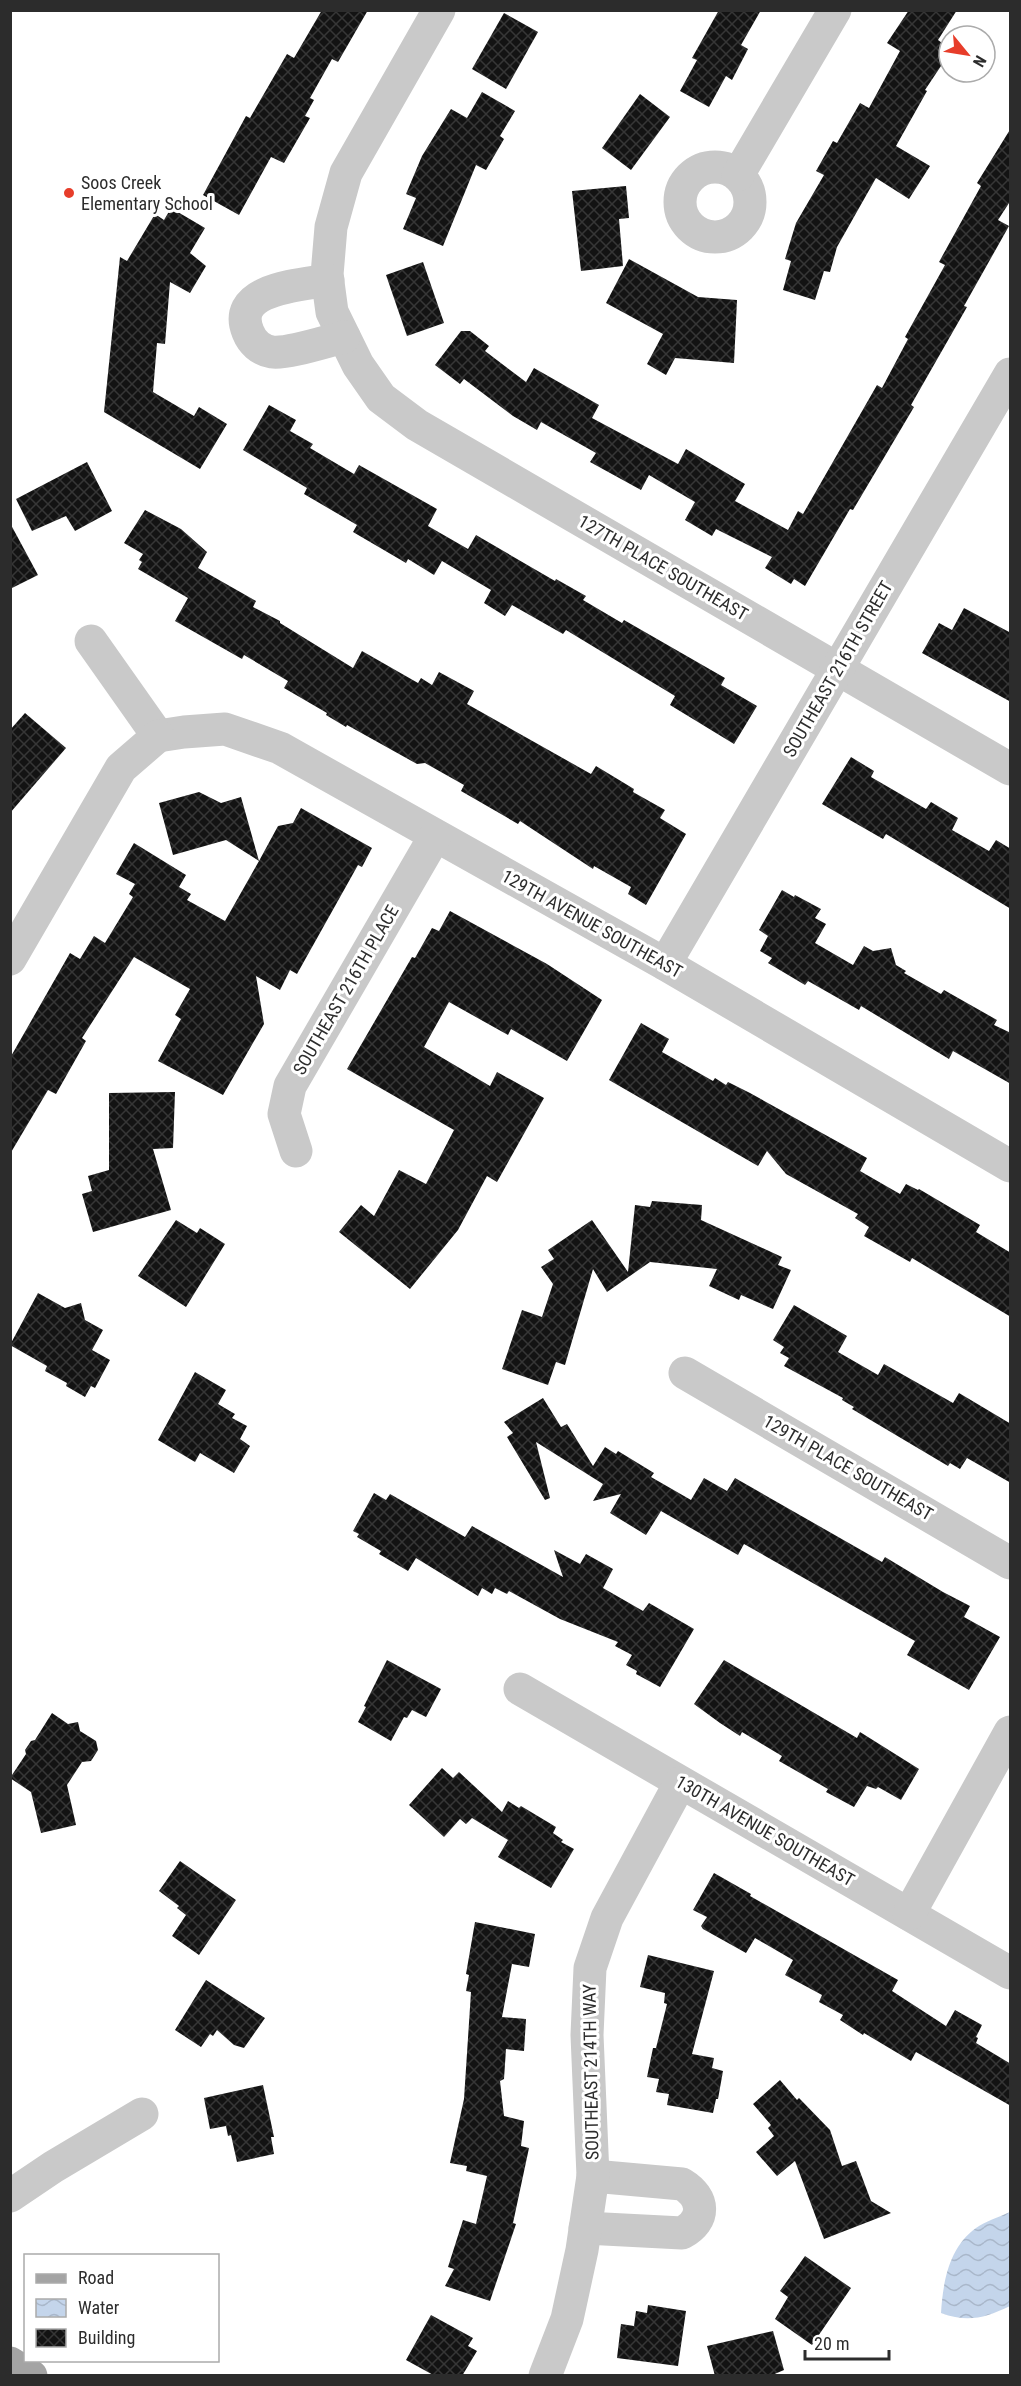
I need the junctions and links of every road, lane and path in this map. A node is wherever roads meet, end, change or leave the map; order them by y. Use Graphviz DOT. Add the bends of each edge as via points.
graph roads {
  1 [pos="439,10"];
  2 [pos="835,10"];
  3 [pos="738,175"];
  4 [pos="1011,374"];
  5 [pos="91,641"];
  6 [pos="838,669"];
  7 [pos="158,736"];
  8 [pos="1011,769"];
  9 [pos="435,836"];
  10 [pos="14,944"];
  11 [pos="665,964"];
  12 [pos="296,1151"];
  13 [pos="1011,1166"];
  14 [pos="685,1373"];
  15 [pos="1011,1563"];
  16 [pos="520,1689"];
  17 [pos="1011,1732"];
  18 [pos="681,1783"];
  19 [pos="909,1914"];
  20 [pos="1011,1973"];
  21 [pos="142,2115"];
  22 [pos="593,2176"];
  23 [pos="10,2196"];
  24 [pos="585,2228"];
  25 [pos="10,2364"];
  26 [pos="31,2376"];
  27 [pos="545,2376"];
  1 -- 6 [label="street, 127TH PLACE SOUTHEAST" via="346,172 331,227 335,310 358,365 381,398 417,424"];
  2 -- 3 [label="street"];
  4 -- 6 [label="street, SOUTHEAST 216TH STREET"];
  5 -- 7 [label="street"];
  6 -- 8 [label="street, 127TH PLACE SOUTHEAST"];
  6 -- 11 [label="street, SOUTHEAST 216TH STREET"];
  7 -- 9 [label="street, 129TH AVENUE SOUTHEAST" via="225,729 280,748"];
  7 -- 10 [label="street" via="121,768"];
  9 -- 11 [label="street, 129TH AVENUE SOUTHEAST"];
  9 -- 12 [label="street, SOUTHEAST 216TH PLACE" via="290,1086 284,1114"];
  11 -- 13 [label="street, 129TH AVENUE SOUTHEAST"];
  14 -- 15 [label="street, 129TH PLACE SOUTHEAST"];
  16 -- 18 [label="street, 130TH AVENUE SOUTHEAST"];
  17 -- 19 [label="street"];
  18 -- 19 [label="street, 130TH AVENUE SOUTHEAST"];
  18 -- 22 [label="street, SOUTHEAST 214TH WAY" via="607,1918 590,1968 587,2035"];
  19 -- 20 [label="street, 130TH AVENUE SOUTHEAST"];
  21 -- 23 [label="street"];
  22 -- 24 [label="street, SOUTHEAST 214TH WAY"];
  22 -- 24 [label="street" via="682,2184 699,2200 699,2217 682,2233"];
  24 -- 27 [label="street, SOUTHEAST 214TH WAY" via="567,2319"];
  25 -- 26 [label="main road"];
}
